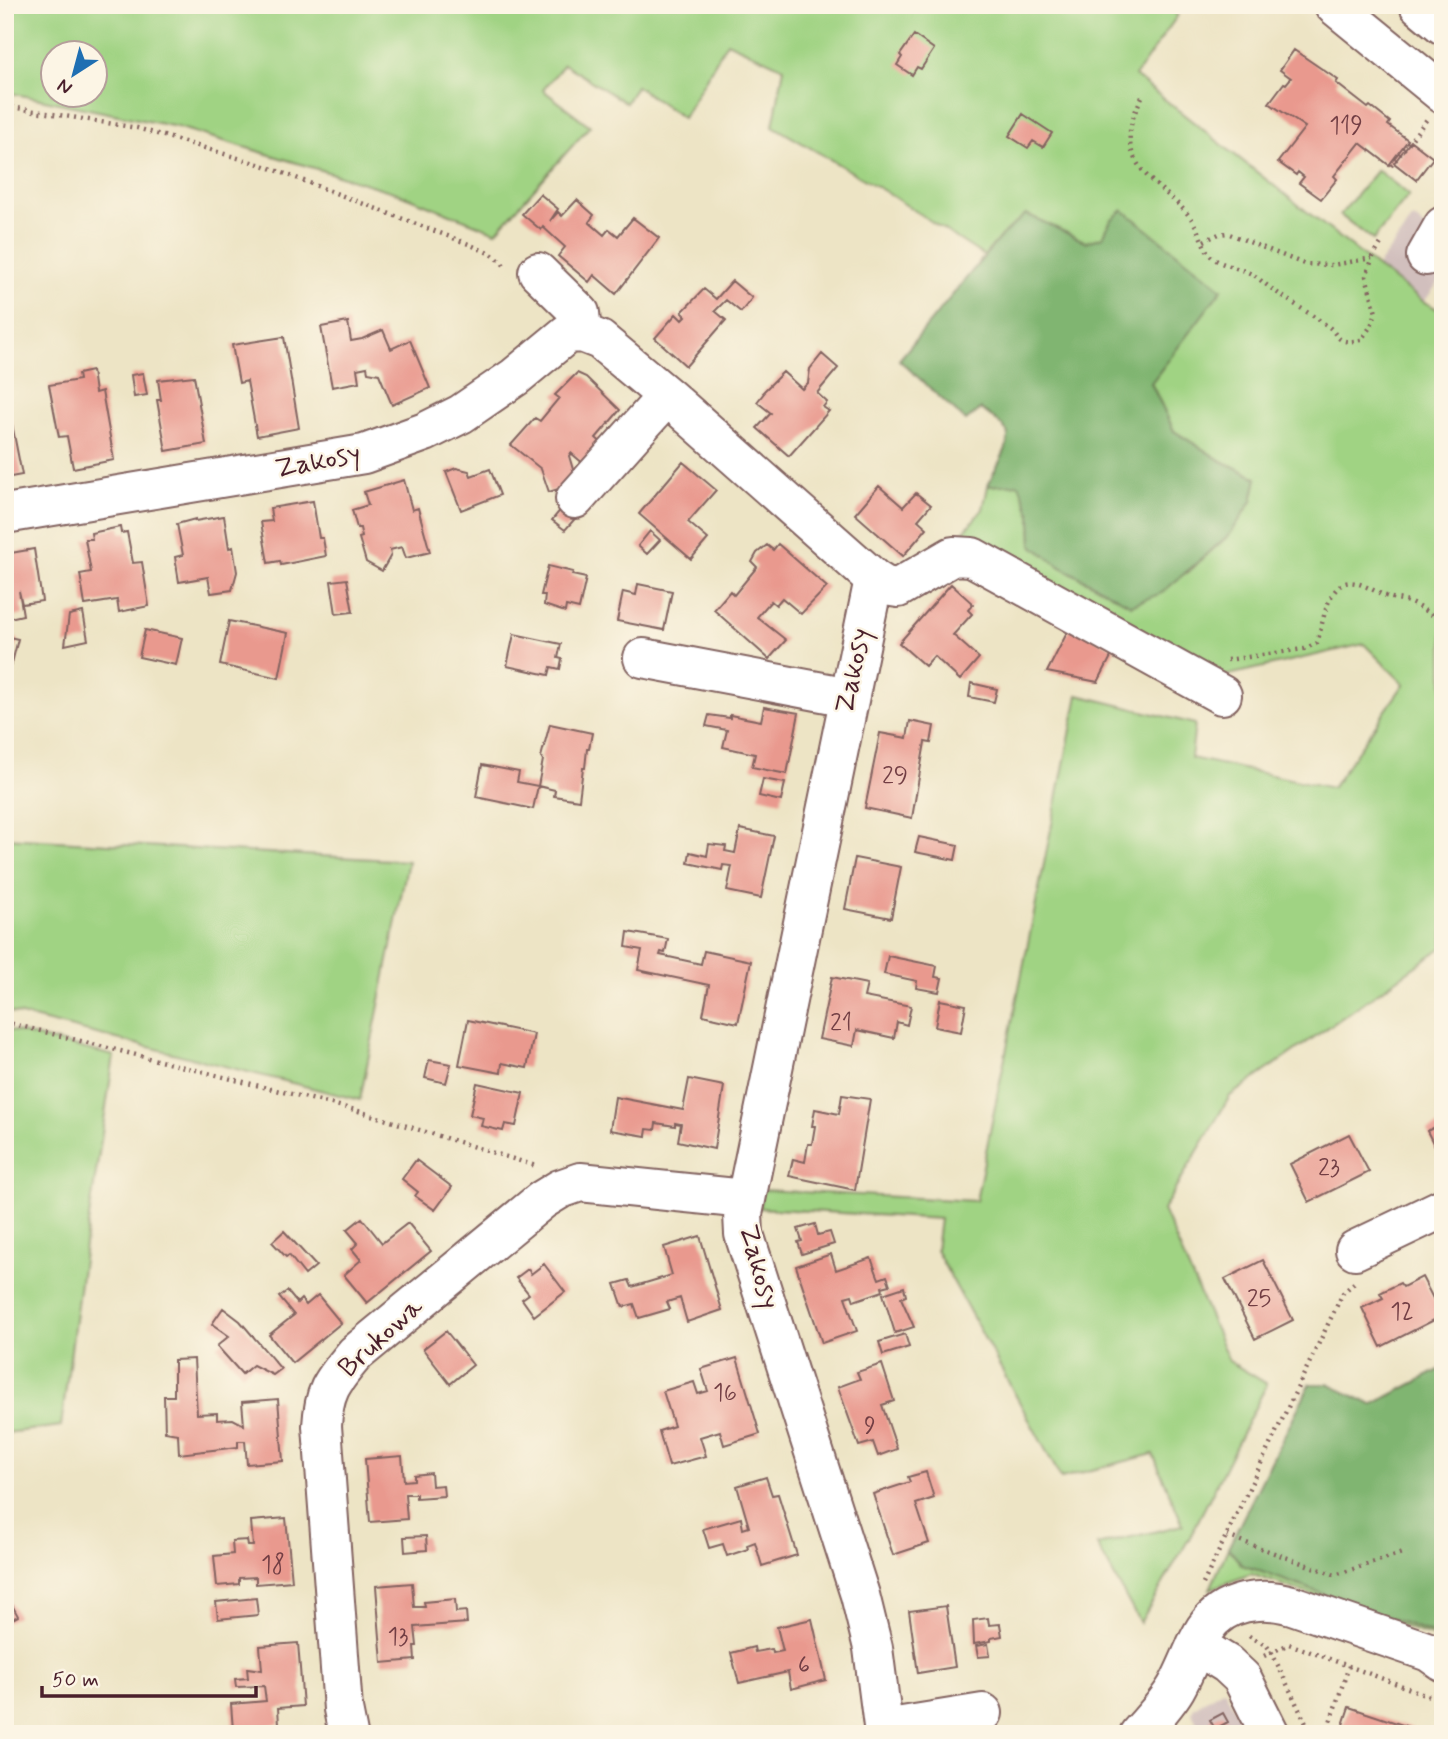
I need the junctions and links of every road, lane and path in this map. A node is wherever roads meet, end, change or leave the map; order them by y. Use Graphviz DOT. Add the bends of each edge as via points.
graph roads {
  1 [pos="1334,5"];
  2 [pos="1419,5"];
  3 [pos="1443,25"];
  4 [pos="1142,97"];
  5 [pos="1438,102"];
  6 [pos="5,106"];
  7 [pos="1391,166"];
  8 [pos="1383,240"];
  9 [pos="1204,241"];
  10 [pos="1372,258"];
  11 [pos="524,271"];
  12 [pos="582,333"];
  13 [pos="667,396"];
  14 [pos="575,499"];
  15 [pos="5,514"];
  16 [pos="874,579"];
  17 [pos="1443,622"];
  18 [pos="643,658"];
  19 [pos="1221,678"];
  20 [pos="849,697"];
  21 [pos="5,1022"];
  22 [pos="537,1166"];
  23 [pos="745,1199"];
  24 [pos="1443,1208"];
  25 [pos="1358,1263"];
  26 [pos="1227,1536"];
  27 [pos="1402,1553"];
  28 [pos="1197,1595"];
  29 [pos="1196,1645"];
  30 [pos="1443,1662"];
  31 [pos="1349,1666"];
  32 [pos="1443,1701"];
  33 [pos="983,1713"];
  34 [pos="884,1731"];
  35 [pos="348,1734"];
  36 [pos="1139,1734"];
  37 [pos="1270,1734"];
  38 [pos="1311,1734"];
  39 [pos="1326,1734"];
  1 -- 5 [label="street"];
  2 -- 3 [label="street"];
  4 -- 9 [label="path" via="1129,139 1135,159 1157,188 1188,214"];
  5 -- 7 [label="path"];
  6 -- 11 [label="path" via="137,128 265,166 471,245"];
  8 -- 10 [label="path"];
  9 -- 10 [label="path" via="1227,233 1304,264 1333,265"];
  9 -- 10 [label="path" via="1219,262 1251,272 1340,339 1351,342 1361,340 1376,313 1366,276"];
  11 -- 12 [label="street" via="580,313"];
  12 -- 13 [label="street" via="600,340"];
  12 -- 15 [label="street, Zakosy" via="568,334 461,414 364,454"];
  13 -- 14 [label="street"];
  13 -- 16 [label="street"];
  16 -- 19 [label="street" via="898,588 953,556 972,557"];
  16 -- 20 [label="street, Zakosy"];
  17 -- 19 [label="path" via="1407,601 1368,587 1343,584 1327,606 1317,643"];
  18 -- 20 [label="street"];
  20 -- 23 [label="street, Zakosy"];
  21 -- 22 [label="path" via="355,1110"];
  23 -- 34 [label="street, Zakosy" via="744,1234 860,1595 873,1648"];
  23 -- 35 [label="street, Brukowa" via="580,1182 560,1189 355,1353 336,1378 324,1400 322,1426"];
  24 -- 25 [label="street"];
  25 -- 26 [label="path"];
  26 -- 27 [label="path" via="1335,1575"];
  26 -- 28 [label="path"];
  29 -- 30 [label="street" via="1206,1628 1227,1610 1255,1600 1275,1600 1429,1652"];
  29 -- 36 [label="street" via="1176,1688"];
  29 -- 37 [label="street" via="1242,1678"];
  31 -- 32 [label="path"];
  31 -- 38 [label="path" via="1289,1644 1272,1653"];
  31 -- 39 [label="path"];
  33 -- 34 [label="street"];
}
